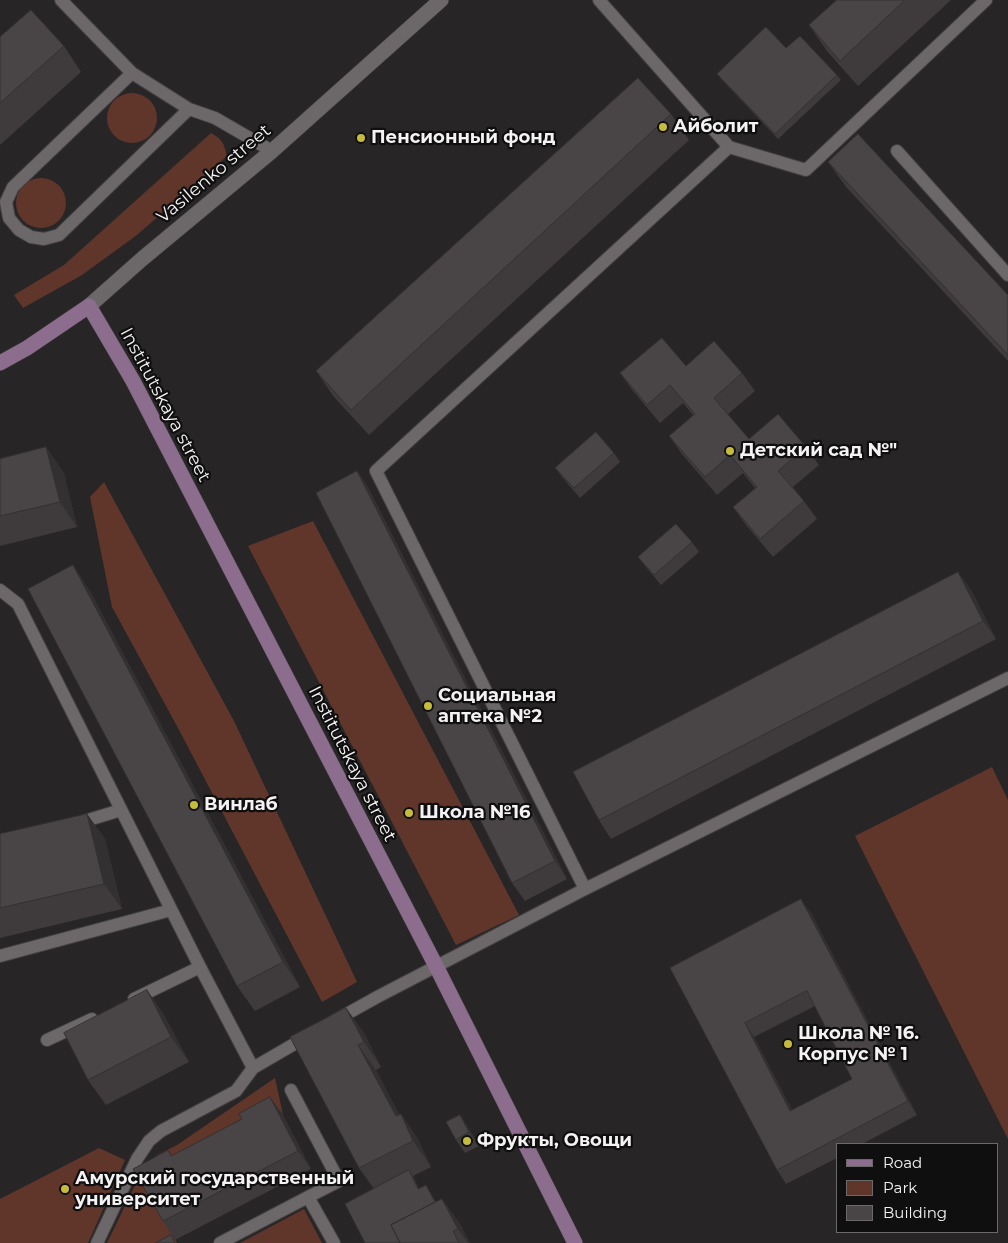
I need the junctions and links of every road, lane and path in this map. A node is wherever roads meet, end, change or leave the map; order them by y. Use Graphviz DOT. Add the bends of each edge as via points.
graph roads {
  1 [pos="62,0"];
  2 [pos="441,0"];
  3 [pos="599,0"];
  4 [pos="986,0"];
  5 [pos="132,73"];
  6 [pos="189,109"];
  7 [pos="729,147"];
  8 [pos="272,151"];
  9 [pos="896,151"];
  10 [pos="1008,274"];
  11 [pos="90,306"];
  12 [pos="0,363"];
  13 [pos="0,590"];
  14 [pos="1008,678"];
  15 [pos="121,810"];
  16 [pos="65,826"];
  17 [pos="585,889"];
  18 [pos="171,910"];
  19 [pos="0,956"];
  20 [pos="436,966"];
  21 [pos="200,967"];
  22 [pos="119,1006"];
  23 [pos="101,1014"];
  24 [pos="47,1040"];
  25 [pos="253,1068"];
  26 [pos="290,1090"];
  27 [pos="308,1197"];
  28 [pos="97,1243"];
  29 [pos="220,1243"];
  30 [pos="334,1243"];
  31 [pos="575,1243"];
  1 -- 5 [label="lane"];
  2 -- 8 [label="street, Vasilenko street"];
  3 -- 7 [label="lane"];
  4 -- 7 [label="lane" via="806,170"];
  5 -- 6 [label="lane"];
  5 -- 6 [label="lane" via="13,187 6,202 9,218 18,230 44,239 59,235"];
  6 -- 8 [label="lane" via="215,118"];
  7 -- 17 [label="lane" via="376,471"];
  8 -- 11 [label="street, Vasilenko street"];
  9 -- 10 [label="lane"];
  11 -- 12 [label="main road, Vasilenko street"];
  11 -- 20 [label="main road, Institutskaya street" via="133,381"];
  13 -- 15 [label="lane" via="18,604"];
  14 -- 17 [label="lane"];
  15 -- 16 [label="lane"];
  15 -- 18 [label="lane"];
  17 -- 20 [label="lane"];
  18 -- 19 [label="lane"];
  18 -- 21 [label="lane"];
  20 -- 25 [label="lane"];
  20 -- 31 [label="main road, Institutskaya street"];
  21 -- 22 [label="lane"];
  21 -- 25 [label="lane"];
  23 -- 24 [label="lane"];
  25 -- 28 [label="lane" via="236,1091 161,1131 149,1141 137,1159"];
  26 -- 27 [label="lane" via="339,1181"];
  27 -- 29 [label="lane"];
  27 -- 30 [label="lane"];
}
